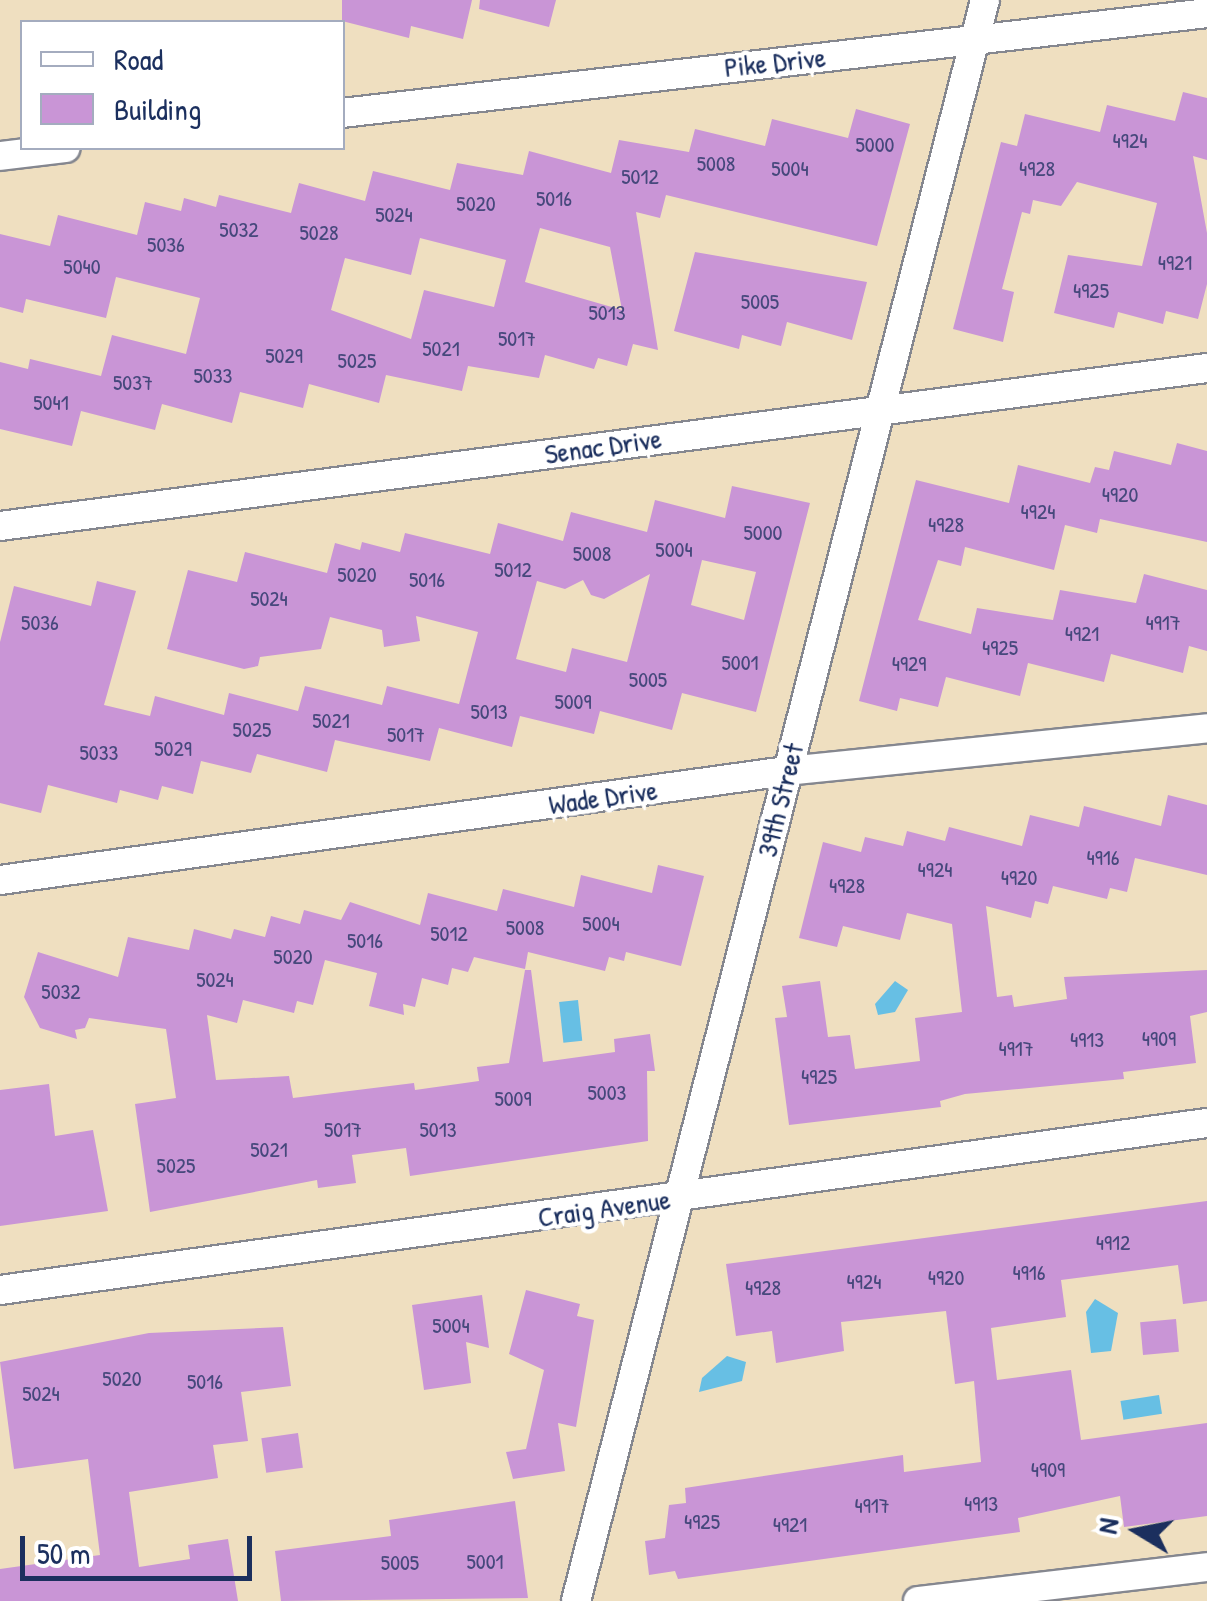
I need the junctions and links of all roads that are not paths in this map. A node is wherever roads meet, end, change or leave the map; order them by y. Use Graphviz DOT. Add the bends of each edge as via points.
graph roads {
  1 [pos="985,0"];
  2 [pos="1207,13"];
  3 [pos="974,40"];
  4 [pos="345,113"];
  5 [pos="50,150"];
  6 [pos="0,156"];
  7 [pos="1207,368"];
  8 [pos="880,409"];
  9 [pos="0,526"];
  10 [pos="1207,728"];
  11 [pos="787,772"];
  12 [pos="0,880"];
  13 [pos="1207,1123"];
  14 [pos="684,1197"];
  15 [pos="0,1290"];
  16 [pos="1207,1567"];
  17 [pos="576,1601"];
  18 [pos="918,1601"];
  1 -- 3 [label="street, 39th Street"];
  2 -- 3 [label="street, Pike Drive"];
  3 -- 4 [label="street, Pike Drive"];
  3 -- 8 [label="street, 39th Street"];
  5 -- 6 [label="street"];
  7 -- 8 [label="street, Senac Drive"];
  8 -- 9 [label="street, Senac Drive"];
  8 -- 11 [label="street, 39th Street"];
  10 -- 11 [label="street, Wade Drive"];
  11 -- 12 [label="street, Wade Drive"];
  11 -- 14 [label="street, 39th Street"];
  13 -- 14 [label="street, Craig Avenue"];
  14 -- 15 [label="street, Craig Avenue"];
  14 -- 17 [label="street, 39th Street"];
  16 -- 18 [label="street"];
}
